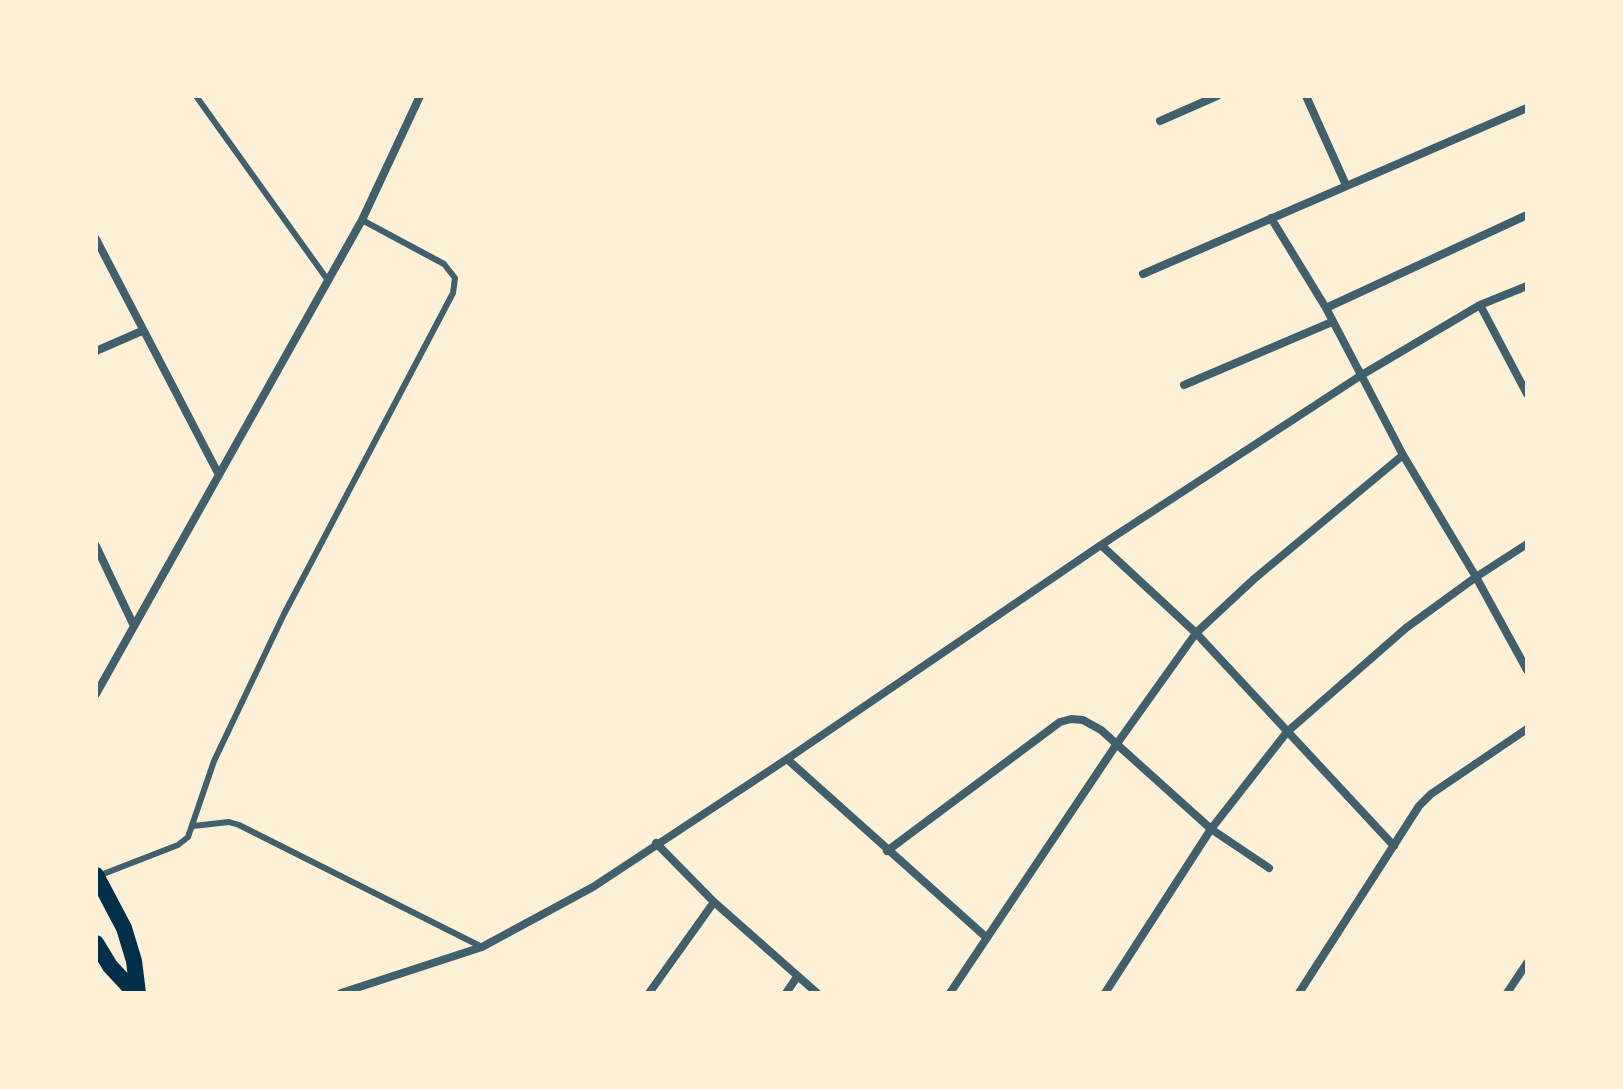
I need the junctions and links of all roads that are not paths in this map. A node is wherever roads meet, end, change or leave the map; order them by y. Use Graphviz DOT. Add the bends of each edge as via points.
graph roads {
  1 [pos="196,96"];
  2 [pos="420,96"];
  3 [pos="1217,96"];
  4 [pos="1306,96"];
  5 [pos="1527,108"];
  6 [pos="1160,121"];
  7 [pos="1346,185"];
  8 [pos="1527,215"];
  9 [pos="1271,218"];
  10 [pos="362,220"];
  11 [pos="96,239"];
  12 [pos="1143,274"];
  13 [pos="327,279"];
  14 [pos="1527,286"];
  15 [pos="1480,305"];
  16 [pos="1326,308"];
  17 [pos="1332,322"];
  18 [pos="142,331"];
  19 [pos="96,351"];
  20 [pos="1360,376"];
  21 [pos="1184,385"];
  22 [pos="1527,394"];
  23 [pos="1403,455"];
  24 [pos="219,475"];
  25 [pos="1527,544"];
  26 [pos="1101,545"];
  27 [pos="96,546"];
  28 [pos="1476,577"];
  29 [pos="134,626"];
  30 [pos="1196,633"];
  31 [pos="1527,670"];
  32 [pos="96,694"];
  33 [pos="1527,729"];
  34 [pos="1287,732"];
  35 [pos="1116,745"];
  36 [pos="787,759"];
  37 [pos="193,826"];
  38 [pos="1211,829"];
  39 [pos="656,843"];
  40 [pos="1394,846"];
  41 [pos="887,851"];
  42 [pos="1269,868"];
  43 [pos="96,876"];
  44 [pos="714,902"];
  45 [pos="987,938"];
  46 [pos="96,943"];
  47 [pos="482,947"];
  48 [pos="1527,963"];
  49 [pos="797,977"];
  50 [pos="137,993"];
  51 [pos="341,993"];
  52 [pos="649,993"];
  53 [pos="786,993"];
  54 [pos="817,993"];
  55 [pos="950,993"];
  56 [pos="1105,993"];
  57 [pos="1299,993"];
  58 [pos="1507,993"];
  1 -- 13 [label="lane"];
  2 -- 10 [label="street"];
  3 -- 6 [label="street"];
  4 -- 7 [label="street"];
  5 -- 7 [label="street"];
  7 -- 9 [label="street"];
  8 -- 16 [label="street"];
  9 -- 12 [label="street"];
  9 -- 16 [label="street"];
  10 -- 13 [label="street"];
  10 -- 37 [label="lane" via="444,264 455,278 453,293 284,614 214,761"];
  11 -- 18 [label="street"];
  13 -- 24 [label="street"];
  14 -- 15 [label="street"];
  15 -- 20 [label="street"];
  15 -- 22 [label="street"];
  16 -- 17 [label="street"];
  17 -- 20 [label="street"];
  17 -- 21 [label="street"];
  18 -- 19 [label="street"];
  18 -- 24 [label="street"];
  20 -- 23 [label="street"];
  20 -- 26 [label="street"];
  23 -- 28 [label="street"];
  23 -- 30 [label="street"];
  24 -- 29 [label="street"];
  25 -- 28 [label="street"];
  26 -- 30 [label="street"];
  26 -- 36 [label="street"];
  27 -- 29 [label="street"];
  28 -- 31 [label="street"];
  28 -- 34 [label="street" via="1406,628"];
  29 -- 32 [label="street"];
  30 -- 34 [label="street"];
  30 -- 35 [label="street"];
  33 -- 40 [label="street" via="1431,794"];
  34 -- 38 [label="street"];
  34 -- 40 [label="street"];
  35 -- 38 [label="street"];
  35 -- 41 [label="street" via="1083,720 1060,722"];
  35 -- 45 [label="street"];
  36 -- 39 [label="street"];
  36 -- 41 [label="street"];
  37 -- 43 [label="lane" via="178,845"];
  37 -- 47 [label="lane" via="239,825"];
  38 -- 42 [label="street"];
  38 -- 56 [label="street"];
  39 -- 44 [label="street"];
  39 -- 47 [label="street" via="593,887"];
  40 -- 57 [label="street"];
  41 -- 45 [label="street"];
  43 -- 50 [label="main road" via="124,928"];
  44 -- 49 [label="street"];
  44 -- 52 [label="street"];
  45 -- 55 [label="street"];
  46 -- 50 [label="main road"];
  47 -- 51 [label="street"];
  48 -- 58 [label="street"];
  49 -- 53 [label="street"];
  49 -- 54 [label="street"];
}
